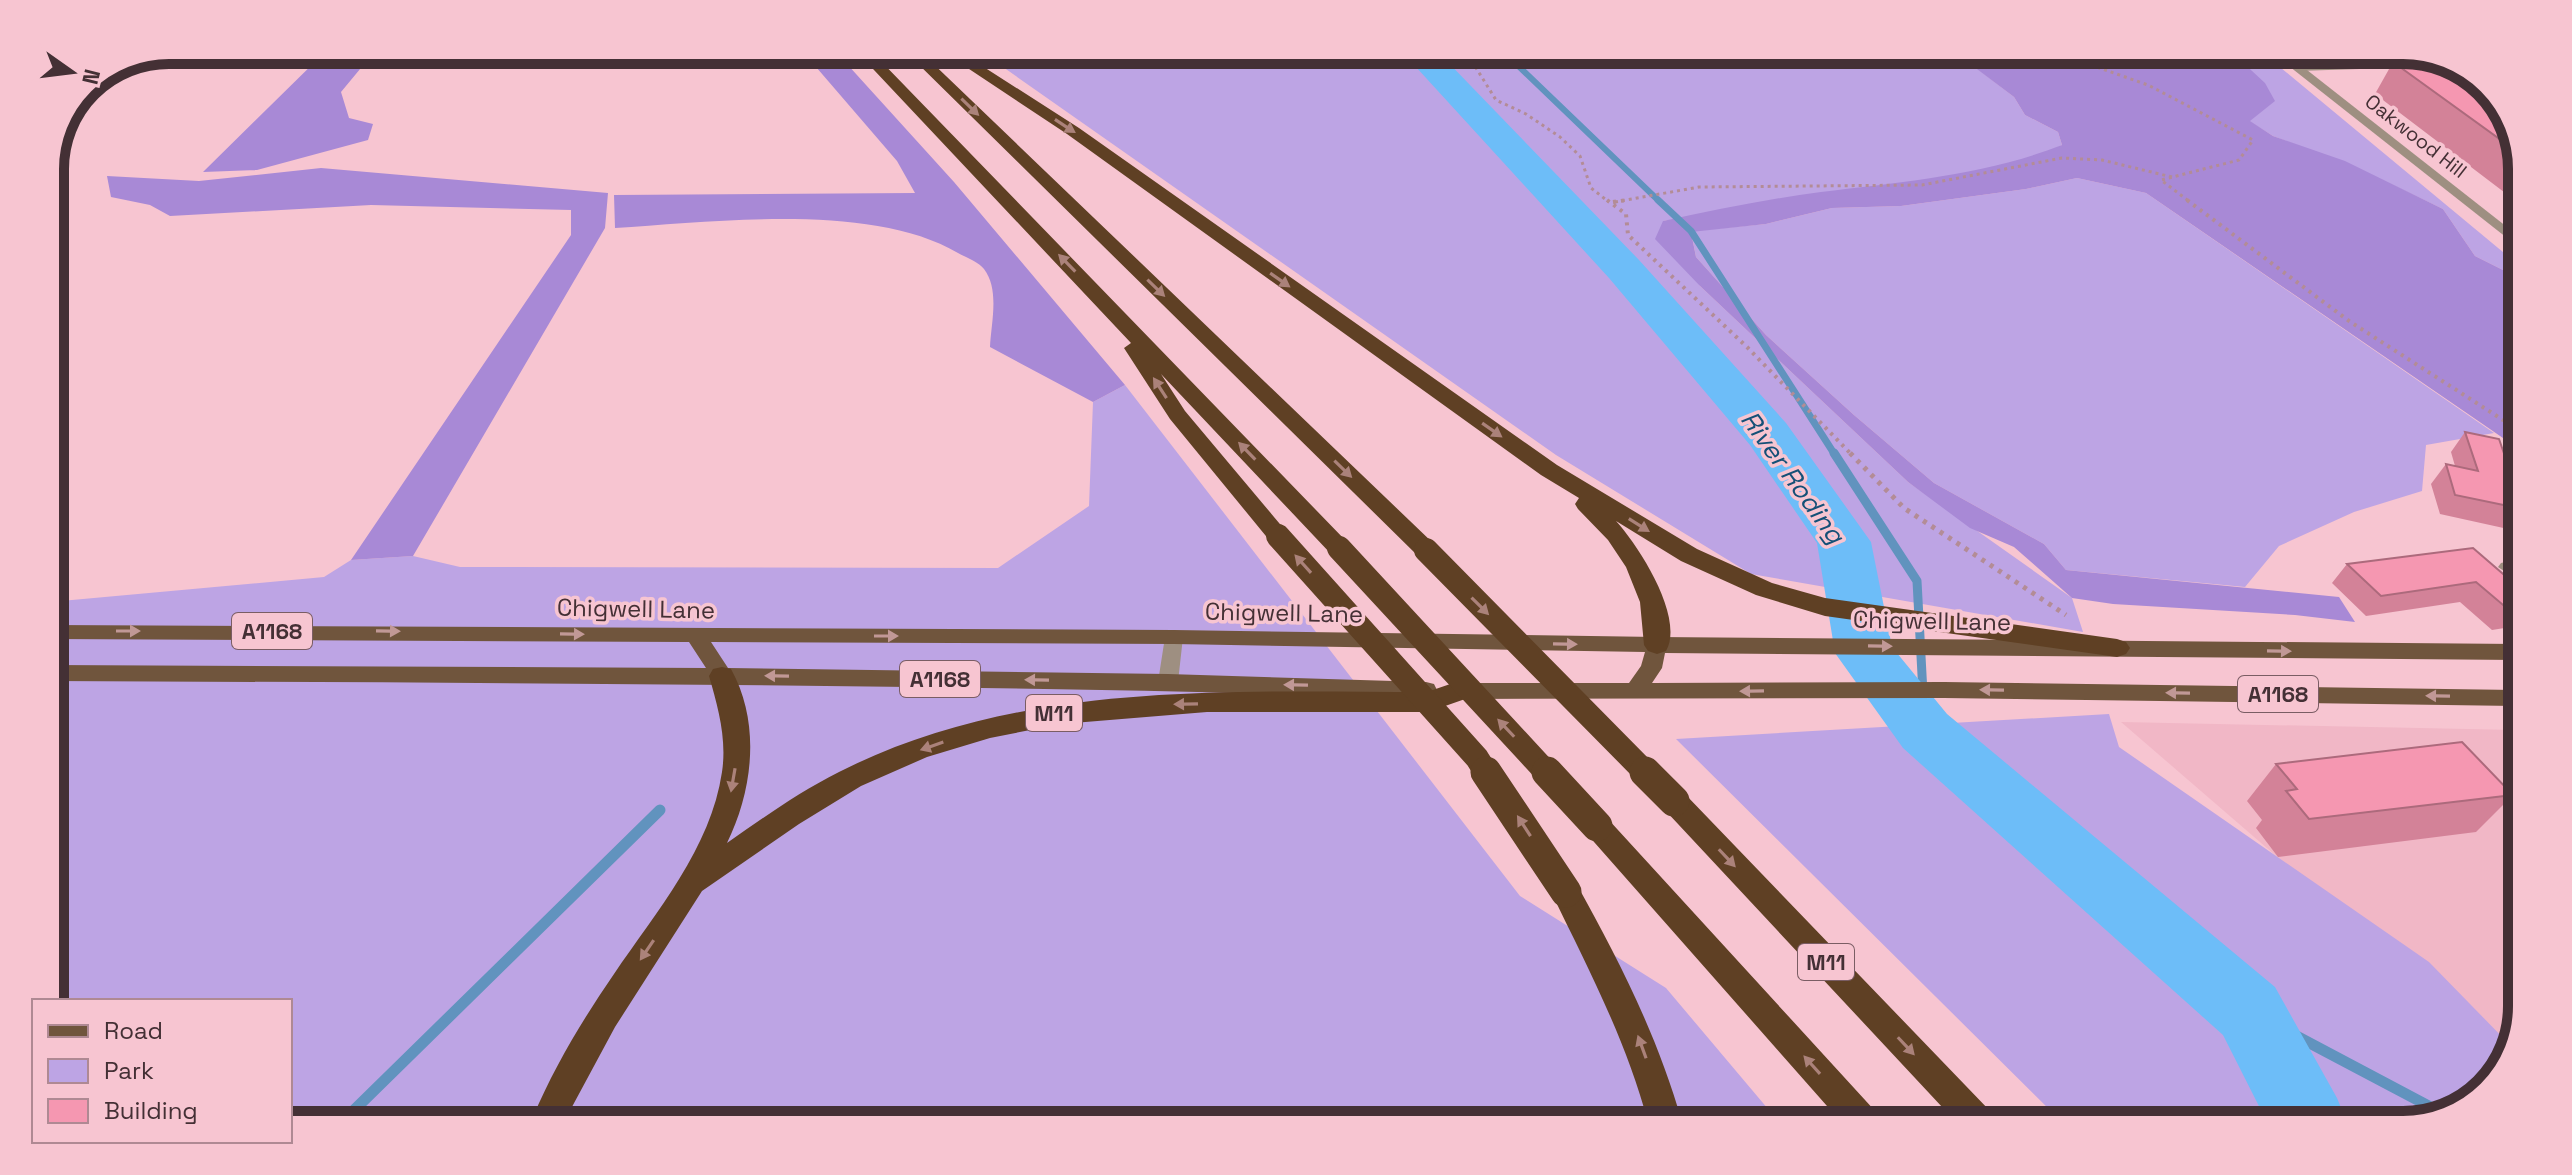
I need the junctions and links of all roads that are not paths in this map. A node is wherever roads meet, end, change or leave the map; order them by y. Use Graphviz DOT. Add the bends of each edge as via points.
graph roads {
  1 [pos="876,64"];
  2 [pos="925,64"];
  3 [pos="969,64"];
  4 [pos="2292,64"];
  5 [pos="2508,235"];
  6 [pos="1102,299"];
  7 [pos="1549,470"];
  8 [pos="64,632"];
  9 [pos="696,636"];
  10 [pos="1174,637"];
  11 [pos="1657,645"];
  12 [pos="2117,648"];
  13 [pos="2508,652"];
  14 [pos="64,673"];
  15 [pos="722,676"];
  16 [pos="1168,682"];
  17 [pos="1459,691"];
  18 [pos="1634,692"];
  19 [pos="2508,698"];
  20 [pos="689,884"];
  21 [pos="552,1111"];
  22 [pos="1662,1111"];
  23 [pos="1853,1111"];
  24 [pos="1968,1111"];
  6 -- 1 [label="highway, one-way"];
  2 -- 24 [label="highway, M11, one-way, bridge" via="1426,550 1674,801"];
  3 -- 7 [label="highway, one-way" via="1073,131"];
  4 -- 5 [label="street, Oakwood Hill"];
  22 -- 6 [label="highway, one-way, bridge" via="1640,1039 1617,989 1566,892 1477,758 1177,415"];
  23 -- 6 [label="highway, one-way, bridge" via="1597,826"];
  7 -- 11 [label="highway" via="1633,554 1657,623"];
  7 -- 12 [label="highway, one-way" via="1689,555 1764,589 1825,607"];
  8 -- 9 [label="main road, Chigwell Lane / A1168, one-way"];
  9 -- 10 [label="main road, Chigwell Lane / A1168, one-way"];
  9 -- 15 [label="main road"];
  10 -- 11 [label="main road, Chigwell Lane / A1168, one-way"];
  10 -- 16 [label="lane"];
  11 -- 12 [label="main road, Chigwell Lane / A1168, one-way"];
  11 -- 18 [label="main road" via="1651,668"];
  12 -- 13 [label="main road, Chigwell Lane / A1168, one-way"];
  14 -- 15 [label="main road, A1168"];
  16 -- 15 [label="main road, A1168, one-way"];
  15 -- 20 [label="highway, M11, one-way" via="733,713 734,781 725,817"];
  17 -- 16 [label="main road, A1168, one-way"];
  17 -- 18 [label="main road, A1168"];
  17 -- 20 [label="highway, M11, one-way" via="1428,702 1117,706 1007,722 854,776 809,800"];
  19 -- 18 [label="main road, A1168, one-way" via="1944,690"];
  20 -- 21 [label="highway, M11, one-way"];
}
